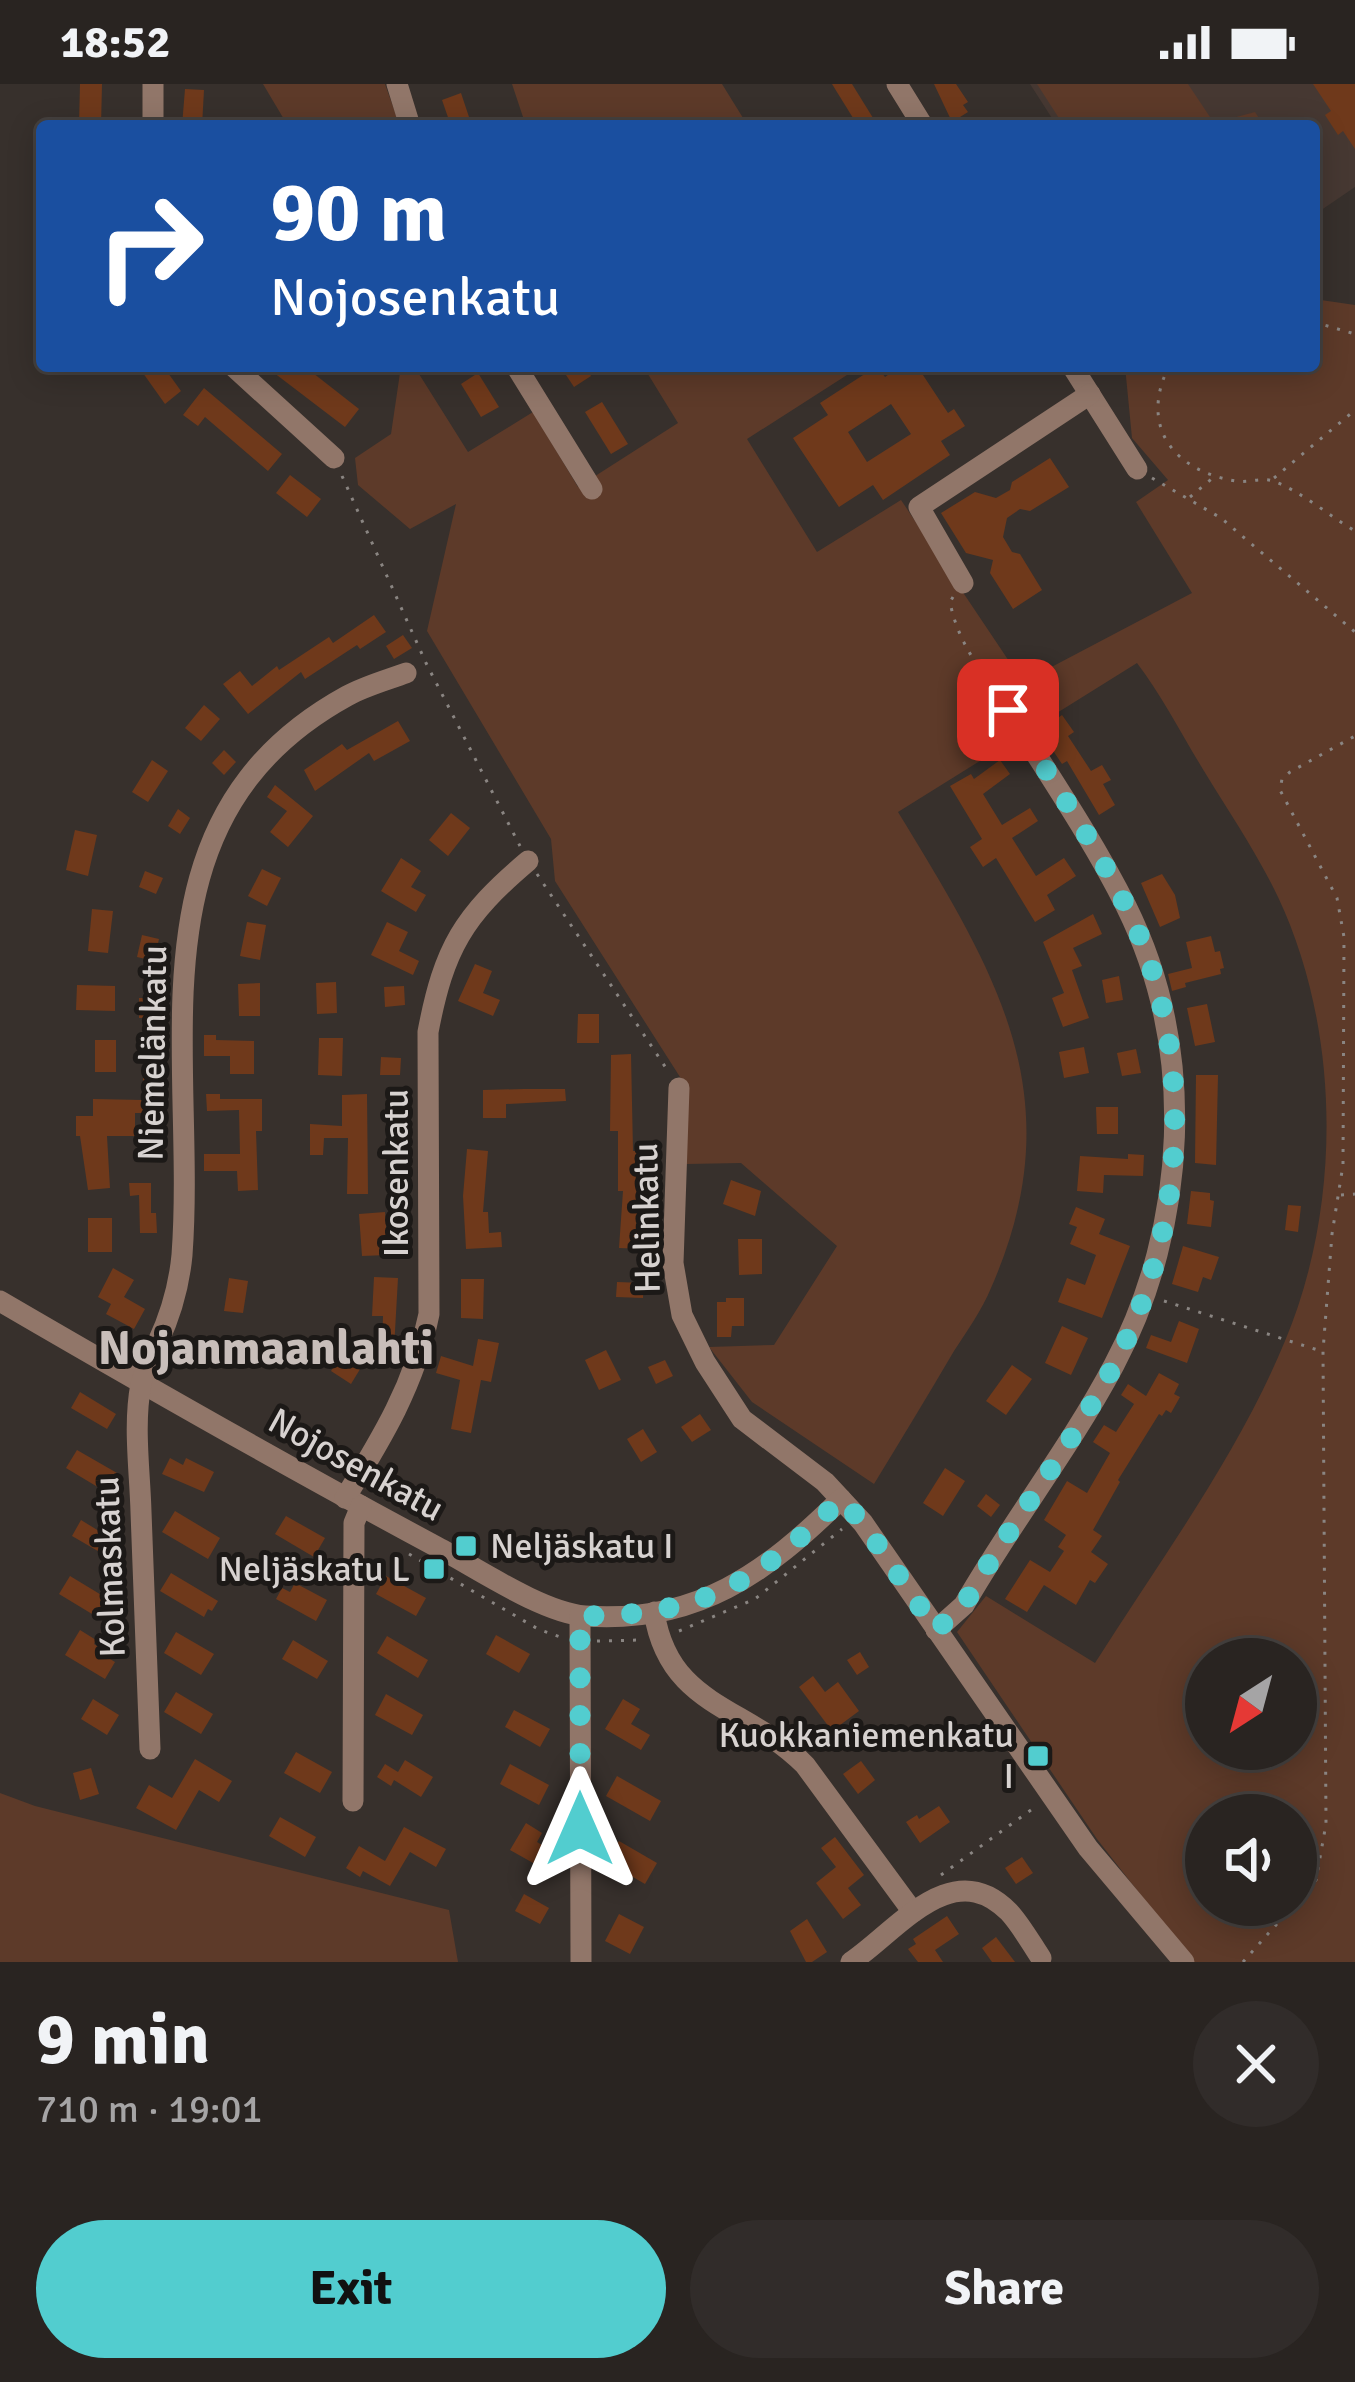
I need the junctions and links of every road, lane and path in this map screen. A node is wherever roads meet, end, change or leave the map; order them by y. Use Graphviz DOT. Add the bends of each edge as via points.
graph roads {
  1 [pos="153,84"];
  2 [pos="397,84"];
  3 [pos="897,84"];
  4 [pos="153,120"];
  5 [pos="408,120"];
  6 [pos="919,120"];
  7 [pos="1320,324"];
  8 [pos="1355,334"];
  9 [pos="240,372"];
  10 [pos="520,372"];
  11 [pos="1076,372"];
  12 [pos="1166,372"];
  13 [pos="1090,394"];
  14 [pos="1355,410"];
  15 [pos="334,458"];
  16 [pos="1137,469"];
  17 [pos="1216,475"];
  18 [pos="1271,480"];
  19 [pos="592,489"];
  20 [pos="1190,497"];
  21 [pos="1355,531"];
  22 [pos="963,583"];
  23 [pos="1355,632"];
  24 [pos="406,673"];
  25 [pos="1008,710"];
  26 [pos="1355,736"];
  27 [pos="528,861"];
  28 [pos="679,1088"];
  29 [pos="1355,1193"];
  30 [pos="1339,1195"];
  31 [pos="1144,1294"];
  32 [pos="0,1301"];
  33 [pos="1323,1351"];
  34 [pos="141,1383"];
  35 [pos="841,1499"];
  36 [pos="353,1502"];
  37 [pos="654,1612"];
  38 [pos="580,1616"];
  39 [pos="936,1630"];
  40 [pos="150,1749"];
  41 [pos="1050,1796"];
  42 [pos="353,1802"];
  43 [pos="942,1874"];
  44 [pos="914,1912"];
  45 [pos="1041,1958"];
  46 [pos="858,1960"];
  47 [pos="580,1962"];
  48 [pos="1184,1962"];
  49 [pos="1243,1962"];
  1 -- 4 [label="street"];
  2 -- 5 [label="street"];
  3 -- 6 [label="street"];
  7 -- 8 [label="path"];
  9 -- 15 [label="street"];
  10 -- 19 [label="street"];
  11 -- 13 [label="street"];
  12 -- 17 [label="path" via="1157,420 1174,454"];
  13 -- 16 [label="street"];
  13 -- 22 [label="street" via="919,507"];
  14 -- 18 [label="path"];
  15 -- 27 [label="path" via="426,663"];
  16 -- 20 [label="path"];
  17 -- 18 [label="path"];
  17 -- 20 [label="path"];
  18 -- 21 [label="path"];
  20 -- 23 [label="path"];
  22 -- 25 [label="path" via="950,602 955,628"];
  24 -- 34 [label="street, Niemelänkatu" via="349,694 266,760 227,806 202,861 182,980 180,1280"];
  25 -- 31 [label="street" via="1127,909 1168,1039 1172,1184"];
  26 -- 30 [label="path" via="1290,772 1280,790 1337,898 1344,937"];
  27 -- 28 [label="path"];
  27 -- 36 [label="street, Ikosenkatu" via="464,925 436,992 428,1032 429,1314 396,1416"];
  28 -- 35 [label="street, Helinkatu" via="673,1263 682,1315 742,1419"];
  29 -- 30 [label="path"];
  30 -- 33 [label="path"];
  31 -- 33 [label="path"];
  31 -- 39 [label="street" via="1092,1405 964,1605"];
  32 -- 34 [label="street, Nojosenkatu"];
  33 -- 49 [label="path" via="1326,1824 1316,1880"];
  34 -- 36 [label="street, Nojosenkatu"];
  34 -- 40 [label="street, Kolmaskatu"];
  35 -- 37 [label="street, Nojosenkatu" via="746,1581"];
  35 -- 39 [label="street, Helinkatu"];
  36 -- 38 [label="street, Nojosenkatu"];
  36 -- 42 [label="street"];
  37 -- 38 [label="street, Nojosenkatu"];
  37 -- 44 [label="street" via="674,1671 805,1765"];
  38 -- 47 [label="street"];
  39 -- 41 [label="street, Helinkatu"];
  41 -- 43 [label="path"];
  41 -- 48 [label="street, Helinkatu"];
  44 -- 45 [label="street" via="958,1889 982,1895 1007,1911"];
  44 -- 46 [label="street"];
}
